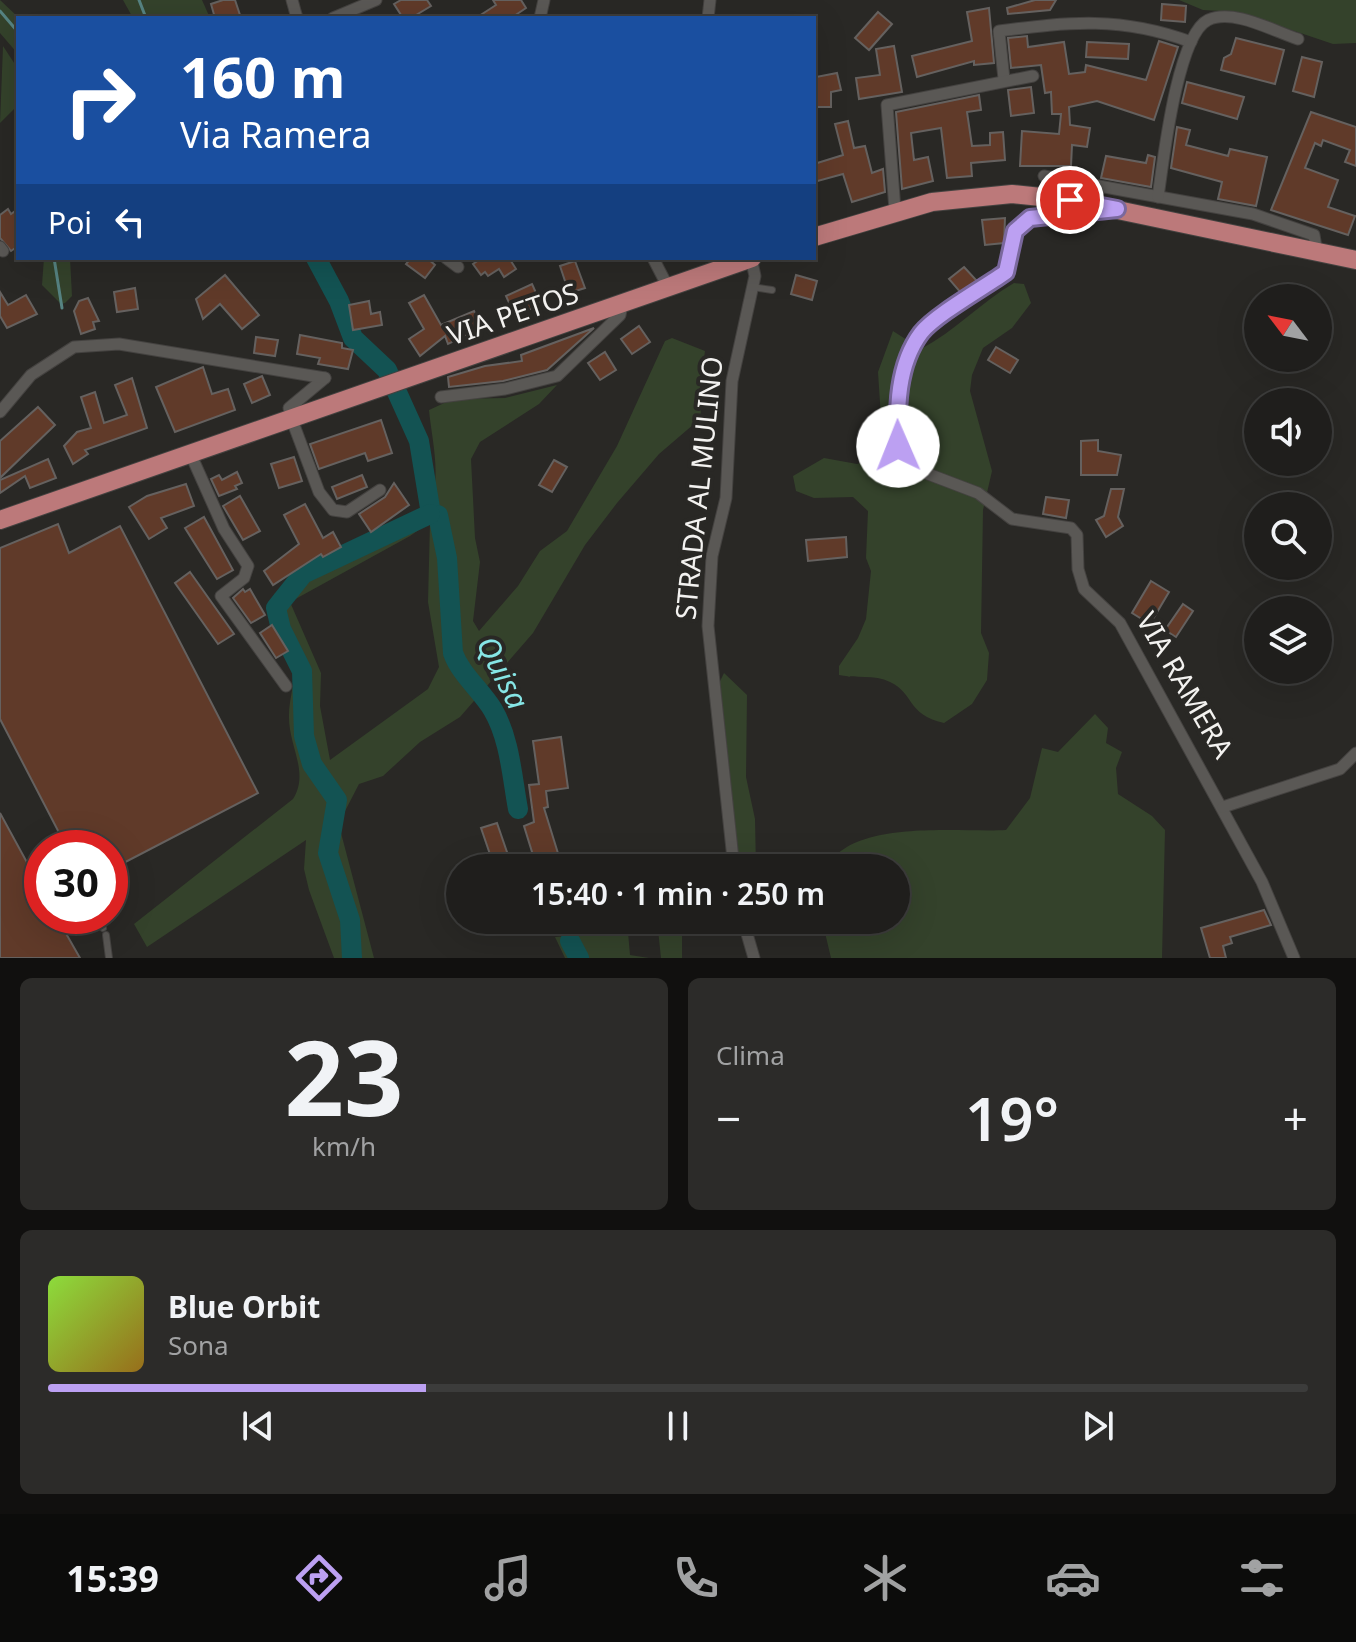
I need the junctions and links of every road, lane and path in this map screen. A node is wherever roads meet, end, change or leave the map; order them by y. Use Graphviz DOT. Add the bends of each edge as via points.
graph roads {
  1 [pos="376,0"];
  2 [pos="338,16"];
  3 [pos="1298,39"];
  4 [pos="1191,42"];
  5 [pos="1033,76"];
  6 [pos="1004,79"];
  7 [pos="1044,176"];
  8 [pos="1158,197"];
  9 [pos="1117,209"];
  10 [pos="895,210"];
  11 [pos="1250,213"];
  12 [pos="816,236"];
  13 [pos="1243,237"];
  14 [pos="1317,253"];
  15 [pos="449,260"];
  16 [pos="654,260"];
  17 [pos="746,260"];
  18 [pos="751,260"];
  19 [pos="1356,260"];
  20 [pos="458,267"];
  21 [pos="752,287"];
  22 [pos="669,289"];
  23 [pos="772,290"];
  24 [pos="622,305"];
  25 [pos="441,397"];
  26 [pos="0,410"];
  27 [pos="290,414"];
  28 [pos="191,455"];
  29 [pos="380,490"];
  30 [pos="0,520"];
  31 [pos="286,686"];
  32 [pos="1356,753"];
  33 [pos="1223,807"];
  34 [pos="732,854"];
  35 [pos="747,934"];
  36 [pos="106,935"];
  37 [pos="109,958"];
  38 [pos="754,958"];
  39 [pos="1294,958"];
  1 -- 2 [label="street"];
  3 -- 4 [label="street" via="1234,17 1210,19 1198,27"];
  4 -- 6 [label="street" via="1156,29 1114,24 1056,22 999,31"];
  4 -- 8 [label="street" via="1167,133"];
  5 -- 6 [label="street"];
  6 -- 10 [label="street" via="887,105"];
  7 -- 8 [label="street"];
  8 -- 11 [label="street"];
  9 -- 10 [label="main road, VIA RAMERA" via="1002,194"];
  9 -- 13 [label="main road, VIA RAMERA"];
  9 -- 33 [label="street, VIA RAMERA" via="1030,218 1015,231 1006,272 922,331 897,407 898,446 904,462 978,493 1012,519 1071,528 1077,535 1084,589 1120,623"];
  10 -- 12 [label="main road, VIA RAMERA"];
  11 -- 13 [label="street"];
  11 -- 14 [label="street" via="1314,235"];
  13 -- 14 [label="main road, VIA RAMERA"];
  14 -- 19 [label="main road, VIA RAMERA"];
  15 -- 20 [label="street"];
  16 -- 22 [label="street"];
  17 -- 22 [label="main road, VIA PETOS"];
  18 -- 21 [label="street, STRADA AL MULINO"];
  21 -- 23 [label="lane"];
  21 -- 34 [label="street, STRADA AL MULINO" via="732,381 726,498 712,556 708,626"];
  22 -- 24 [label="main road, VIA PETOS"];
  24 -- 25 [label="street" via="620,315 557,376"];
  24 -- 27 [label="main road, VIA PETOS" via="373,392"];
  26 -- 27 [label="street" via="31,375 74,347 119,344 325,378"];
  27 -- 28 [label="main road, VIA PETOS"];
  27 -- 29 [label="street" via="319,492 333,510 347,512"];
  28 -- 30 [label="main road, VIA PETOS"];
  28 -- 31 [label="street" via="228,537 248,566 244,578 221,596"];
  32 -- 33 [label="street" via="1340,769"];
  33 -- 39 [label="street, VIA RAMERA"];
  35 -- 38 [label="street"];
  36 -- 37 [label="lane"];
}
